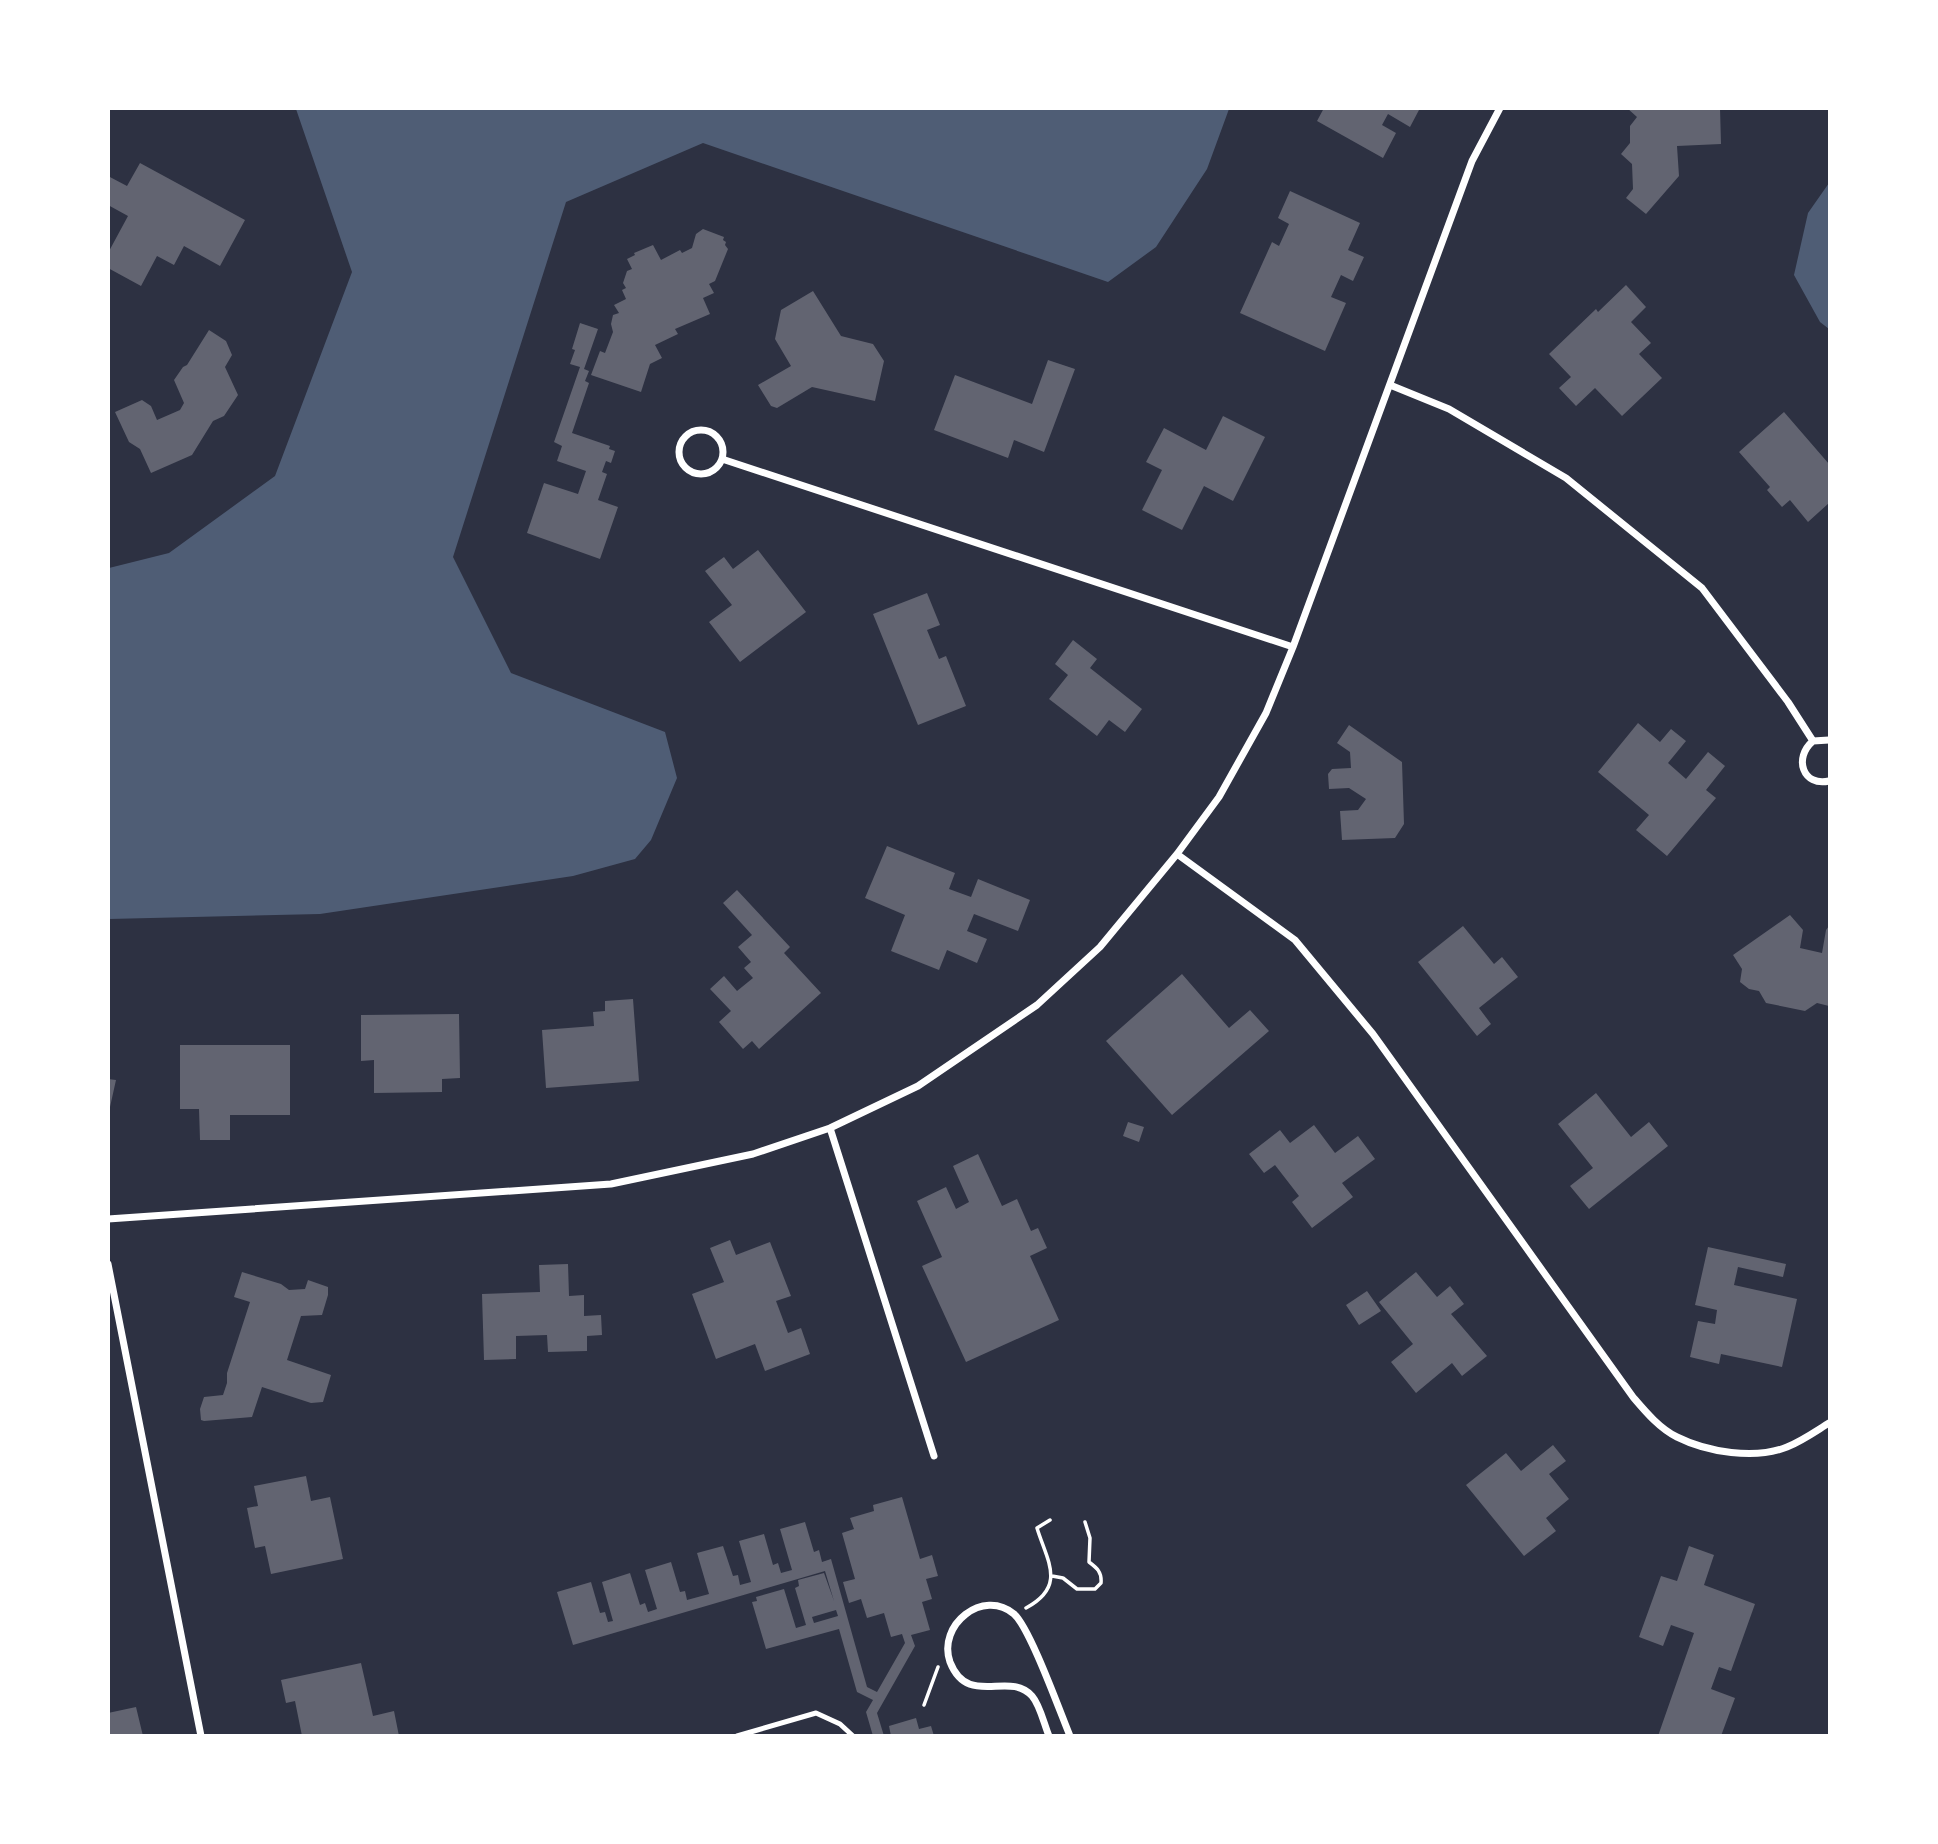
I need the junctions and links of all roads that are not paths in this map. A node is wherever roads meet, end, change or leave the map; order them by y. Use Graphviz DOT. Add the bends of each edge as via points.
graph roads {
  1 [pos="1500,108"];
  2 [pos="1390,385"];
  3 [pos="722,458"];
  4 [pos="1293,647"];
  5 [pos="1829,740"];
  6 [pos="1813,741"];
  7 [pos="1829,781"];
  8 [pos="1177,855"];
  9 [pos="830,1128"];
  10 [pos="108,1219"];
  11 [pos="108,1264"];
  12 [pos="1829,1423"];
  13 [pos="934,1456"];
  14 [pos="201,1735"];
  15 [pos="737,1735"];
  16 [pos="853,1735"];
  17 [pos="1049,1735"];
  18 [pos="1070,1735"];
  1 -- 2 [label="street" via="1472,160"];
  2 -- 4 [label="street"];
  2 -- 6 [label="street" via="1450,409 1566,478 1702,588"];
  3 -- 3 [label="street" via="718,437 704,430 690,433 680,445 681,460 698,474 713,471"];
  3 -- 4 [label="street"];
  4 -- 8 [label="street" via="1266,713 1219,797"];
  5 -- 6 [label="street"];
  6 -- 7 [label="street" via="1802,754 1804,770 1816,781"];
  8 -- 9 [label="street" via="1100,947 1037,1005 918,1086"];
  8 -- 12 [label="street" via="1295,940 1373,1034 1651,1418 1676,1436 1756,1455 1787,1447"];
  9 -- 10 [label="street" via="752,1154 611,1184"];
  9 -- 13 [label="street"];
  11 -- 14 [label="street"];
  15 -- 16 [label="lane" via="816,1713"];
  17 -- 18 [label="street" via="1032,1696 1017,1688 978,1688 954,1671 947,1644 961,1617 988,1605 1017,1616"];
}
